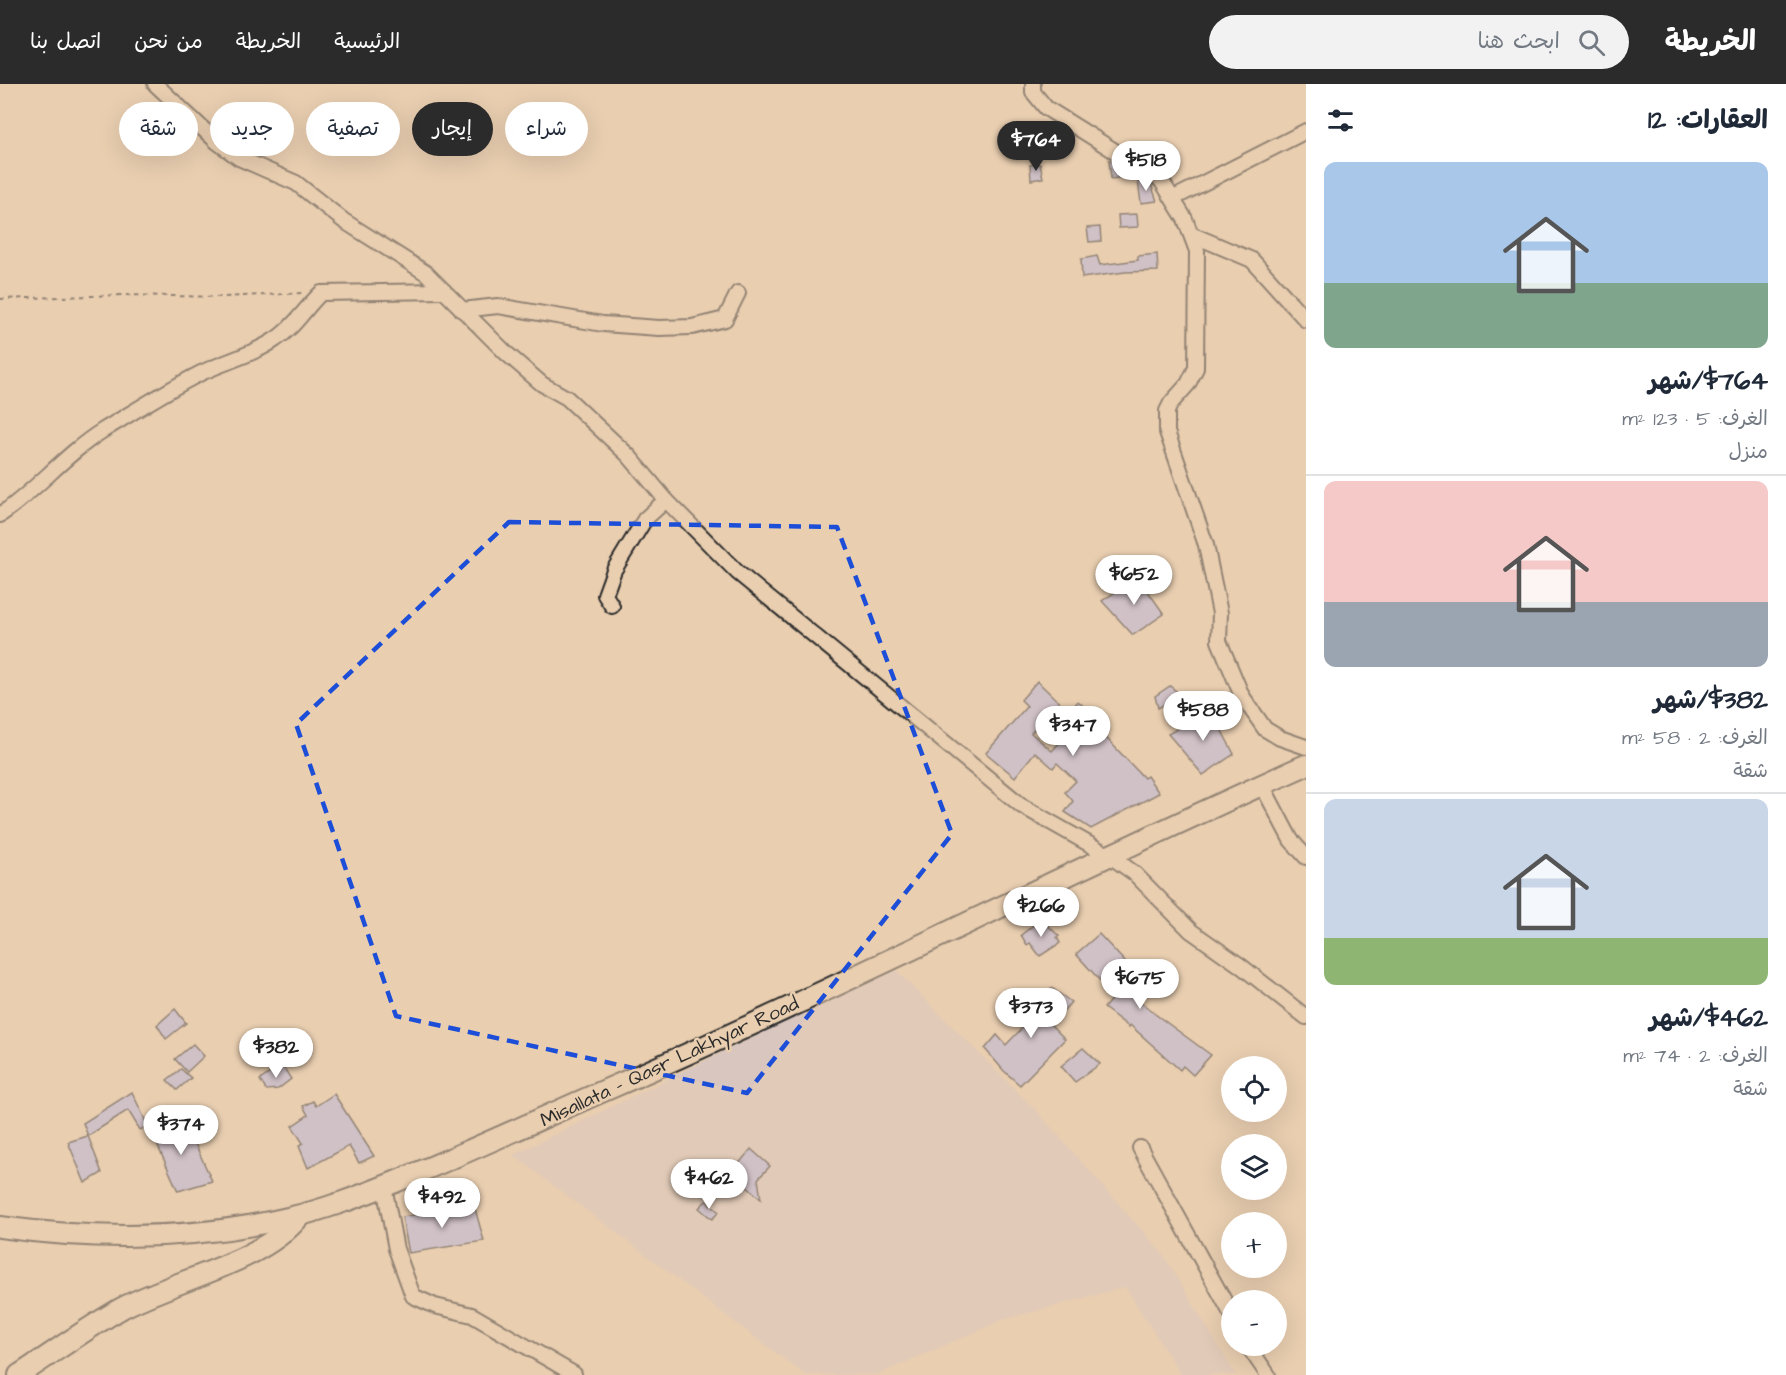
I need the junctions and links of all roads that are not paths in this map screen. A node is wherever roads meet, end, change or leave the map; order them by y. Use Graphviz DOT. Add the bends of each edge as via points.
graph roads {
  1 [pos="155,84"];
  2 [pos="1033,84"];
  3 [pos="1306,131"];
  4 [pos="1174,198"];
  5 [pos="1193,235"];
  6 [pos="444,291"];
  7 [pos="738,293"];
  8 [pos="462,310"];
  9 [pos="1306,320"];
  10 [pos="666,500"];
  11 [pos="0,516"];
  12 [pos="612,606"];
  13 [pos="1306,747"];
  14 [pos="1306,765"];
  15 [pos="1262,785"];
  16 [pos="1110,856"];
  17 [pos="1306,857"];
  18 [pos="1306,1017"];
  19 [pos="1140,1148"];
  20 [pos="384,1186"];
  21 [pos="300,1215"];
  22 [pos="0,1227"];
  23 [pos="1221,1295"];
  24 [pos="1255,1356"];
  25 [pos="574,1374"];
  26 [pos="19,1375"];
  27 [pos="1268,1375"];
  1 -- 6 [label="street" via="239,158 296,183 344,221 426,273"];
  2 -- 4 [label="street" via="1033,92 1046,108 1161,180"];
  3 -- 4 [label="street"];
  4 -- 5 [label="street"];
  5 -- 9 [label="street" via="1252,260"];
  5 -- 13 [label="street" via="1198,274 1196,368 1167,411 1167,432 1206,545 1220,614 1219,641 1232,677 1265,729"];
  6 -- 8 [label="street"];
  6 -- 11 [label="street" via="321,293 277,339 180,384 102,431 69,454"];
  7 -- 8 [label="street" via="725,319 684,328 623,326 498,306"];
  8 -- 10 [label="street" via="525,369 582,412 629,456"];
  10 -- 12 [label="street" via="645,519 614,570 605,595"];
  10 -- 16 [label="street" via="737,572 1015,801"];
  14 -- 15 [label="main road, Misallata - Qasr Lakhyar Road"];
  15 -- 16 [label="main road, Misallata - Qasr Lakhyar Road"];
  15 -- 17 [label="street" via="1291,840"];
  16 -- 18 [label="street" via="1134,873 1191,931"];
  16 -- 20 [label="main road, Misallata - Qasr Lakhyar Road" via="650,1072"];
  19 -- 23 [label="street"];
  20 -- 21 [label="main road, Misallata - Qasr Lakhyar Road"];
  20 -- 25 [label="street" via="396,1249 413,1296 472,1315"];
  21 -- 22 [label="main road, Misallata - Qasr Lakhyar Road" via="238,1228 130,1236"];
  21 -- 26 [label="main road" via="290,1229 244,1256 123,1308"];
  24 -- 27 [label="street"];
}
